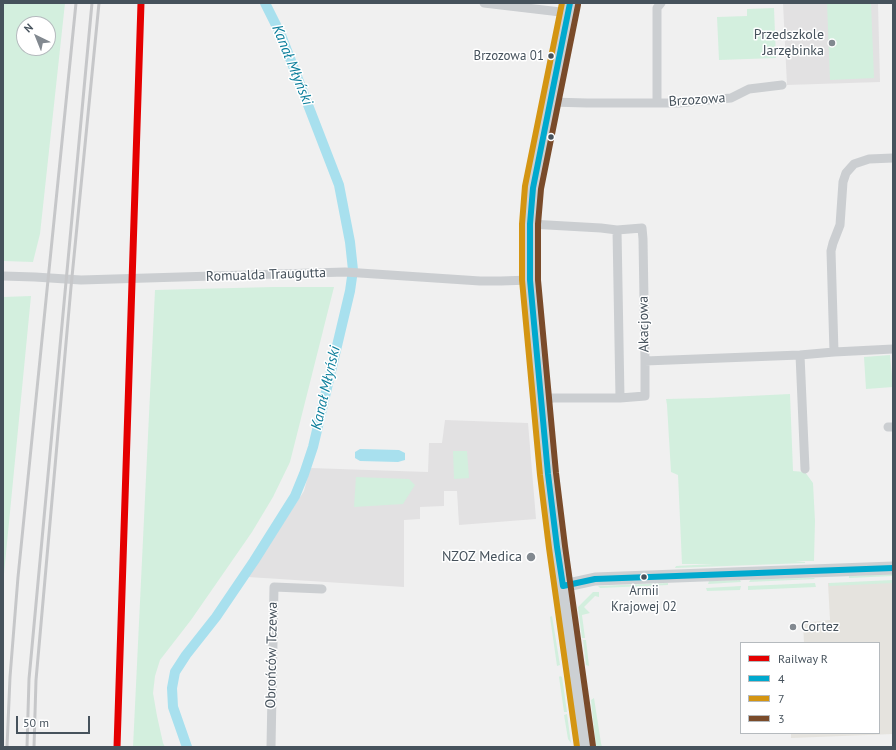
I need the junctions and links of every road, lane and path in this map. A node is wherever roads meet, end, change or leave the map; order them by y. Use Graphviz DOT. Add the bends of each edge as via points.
graph roads {
  1 [pos="484,3"];
  2 [pos="661,3"];
  3 [pos="515,4"];
  4 [pos="570,8"];
  5 [pos="782,86"];
  6 [pos="550,102"];
  7 [pos="657,102"];
  8 [pos="893,158"];
  9 [pos="530,224"];
  10 [pos="617,230"];
  11 [pos="3,276"];
  12 [pos="530,280"];
  13 [pos="893,349"];
  14 [pos="834,352"];
  15 [pos="800,355"];
  16 [pos="645,361"];
  17 [pos="620,398"];
  18 [pos="541,400"];
  19 [pos="805,469"];
  20 [pos="893,568"];
  21 [pos="563,586"];
  22 [pos="322,589"];
  23 [pos="271,747"];
  24 [pos="585,747"];
  1 -- 3 [label="street"];
  2 -- 7 [label="street, Brzozowa" via="657,8"];
  3 -- 4 [label="street"];
  4 -- 6 [label="street"];
  5 -- 7 [label="street, Brzozowa" via="749,89 731,98 678,103"];
  6 -- 7 [label="street, Brzozowa"];
  6 -- 9 [label="street" via="533,188"];
  8 -- 14 [label="street" via="869,159 854,164 846,173 843,182 840,225 831,251"];
  9 -- 10 [label="street, Akacjowa"];
  9 -- 12 [label="street"];
  10 -- 16 [label="street, Akacjowa" via="642,228"];
  10 -- 17 [label="street, Akacjowa"];
  11 -- 12 [label="street, Romualda Traugutta" via="81,280 345,272 480,281"];
  12 -- 18 [label="street"];
  13 -- 14 [label="street, Akacjowa"];
  14 -- 15 [label="street, Akacjowa"];
  15 -- 16 [label="street, Akacjowa"];
  15 -- 19 [label="street"];
  16 -- 17 [label="street" via="646,396"];
  17 -- 18 [label="street"];
  18 -- 21 [label="street"];
  20 -- 21 [label="street" via="595,579"];
  21 -- 24 [label="street"];
  22 -- 23 [label="street, Obrońców Tczewa" via="274,587"];
}
